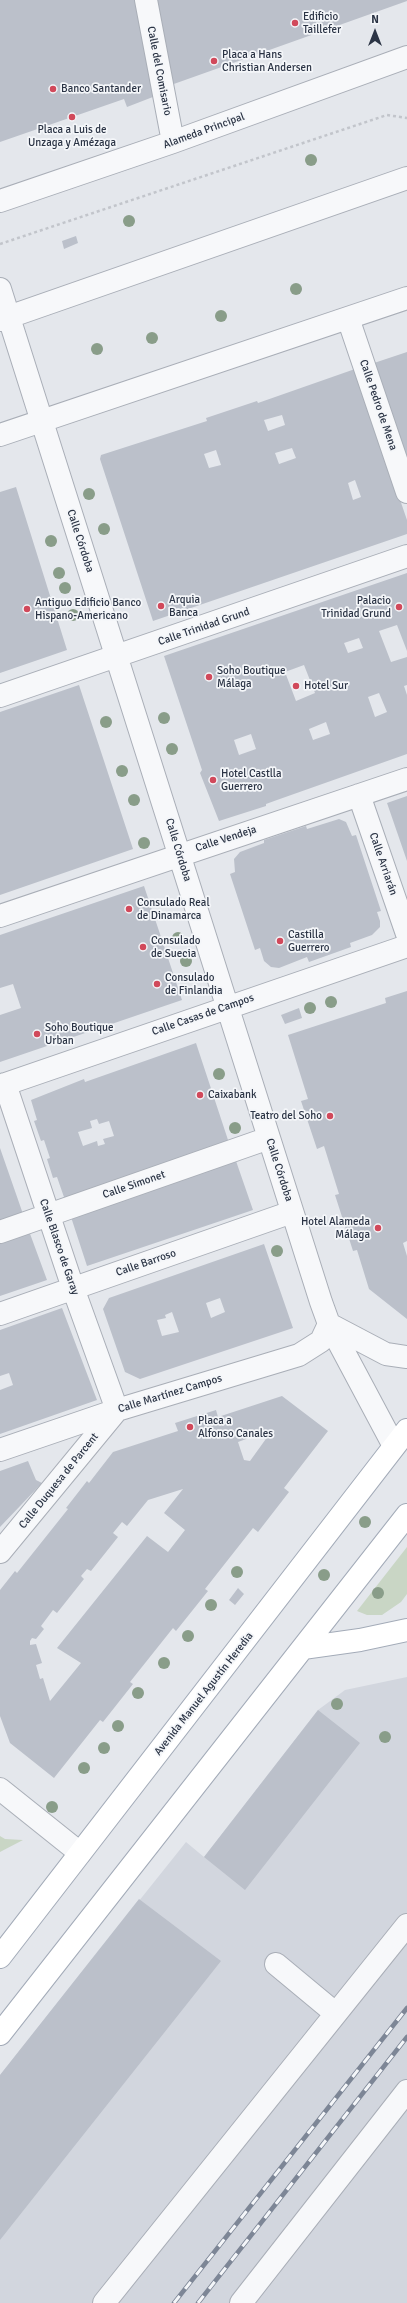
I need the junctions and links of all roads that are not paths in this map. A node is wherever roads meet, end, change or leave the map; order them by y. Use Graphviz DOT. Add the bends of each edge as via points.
graph roads {
  1 [pos="146,0"];
  2 [pos="407,57"];
  3 [pos="173,142"];
  4 [pos="407,178"];
  5 [pos="0,201"];
  6 [pos="0,289"];
  7 [pos="407,298"];
  8 [pos="4,318"];
  9 [pos="348,318"];
  10 [pos="41,421"];
  11 [pos="0,435"];
  12 [pos="407,492"];
  13 [pos="407,556"];
  14 [pos="117,657"];
  15 [pos="0,696"];
  16 [pos="407,779"];
  17 [pos="359,795"];
  18 [pos="179,855"];
  19 [pos="0,916"];
  20 [pos="407,934"];
  21 [pos="407,946"];
  22 [pos="227,1007"];
  23 [pos="2,1085"];
  24 [pos="269,1138"];
  25 [pos="292,1212"];
  26 [pos="48,1215"];
  27 [pos="0,1232"];
  28 [pos="73,1288"];
  29 [pos="0,1314"];
  30 [pos="329,1324"];
  31 [pos="407,1357"];
  32 [pos="117,1410"];
  33 [pos="403,1445"];
  34 [pos="0,1450"];
  35 [pos="407,1515"];
  36 [pos="0,1552"];
  37 [pos="407,1630"];
  38 [pos="303,1648"];
  39 [pos="0,1789"];
  40 [pos="80,1853"];
  41 [pos="407,1925"];
  42 [pos="0,1957"];
  43 [pos="276,1964"];
  44 [pos="335,2013"];
  45 [pos="0,2034"];
  46 [pos="407,2091"];
  47 [pos="104,2303"];
  48 [pos="241,2303"];
  1 -- 3 [label="street, Calle del Comisario"];
  2 -- 3 [label="street, Alameda Principal"];
  3 -- 5 [label="street, Alameda Principal"];
  4 -- 8 [label="street"];
  6 -- 8 [label="street"];
  7 -- 9 [label="street"];
  8 -- 10 [label="street"];
  9 -- 10 [label="street"];
  9 -- 12 [label="street, Calle Pedro de Mena"];
  10 -- 11 [label="street"];
  10 -- 14 [label="street, Calle Córdoba"];
  13 -- 14 [label="street, Calle Trinidad Grund"];
  14 -- 15 [label="street, Calle Trinidad Grund"];
  14 -- 18 [label="street, Calle Córdoba"];
  16 -- 17 [label="street, Calle Vendeja"];
  17 -- 18 [label="street, Calle Vendeja"];
  17 -- 20 [label="street, Calle Arriarán"];
  18 -- 19 [label="street, Calle Vendeja"];
  18 -- 22 [label="street, Calle Córdoba"];
  21 -- 22 [label="street, Calle Casas de Campos"];
  22 -- 23 [label="street, Calle Casas de Campos"];
  22 -- 24 [label="street, Calle Córdoba"];
  23 -- 26 [label="street, Calle Blasco de Garay"];
  24 -- 25 [label="street, Calle Córdoba"];
  24 -- 26 [label="street, Calle Simonet"];
  25 -- 28 [label="street, Calle Barroso"];
  25 -- 30 [label="street, Calle Córdoba"];
  26 -- 27 [label="street, Calle Simonet"];
  26 -- 28 [label="street, Calle Blasco de Garay"];
  28 -- 29 [label="street, Calle Barroso"];
  28 -- 32 [label="street, Calle Blasco de Garay"];
  30 -- 31 [label="street" via="386,1354"];
  30 -- 32 [label="street, Calle Martínez Campos" via="321,1341 299,1355"];
  30 -- 33 [label="street, Calle Córdoba"];
  32 -- 34 [label="street, Calle Martínez Campos"];
  32 -- 36 [label="street, Calle Duquesa de Parcent"];
  33 -- 40 [label="main road, Avenida Manuel Agustín Heredia"];
  35 -- 38 [label="main road"];
  37 -- 38 [label="main road"];
  38 -- 45 [label="main road"];
  39 -- 40 [label="street"];
  40 -- 42 [label="main road, Avenida Manuel Agustín Heredia"];
  41 -- 44 [label="street"];
  43 -- 44 [label="street"];
  44 -- 47 [label="street"];
  46 -- 48 [label="street"];
}
